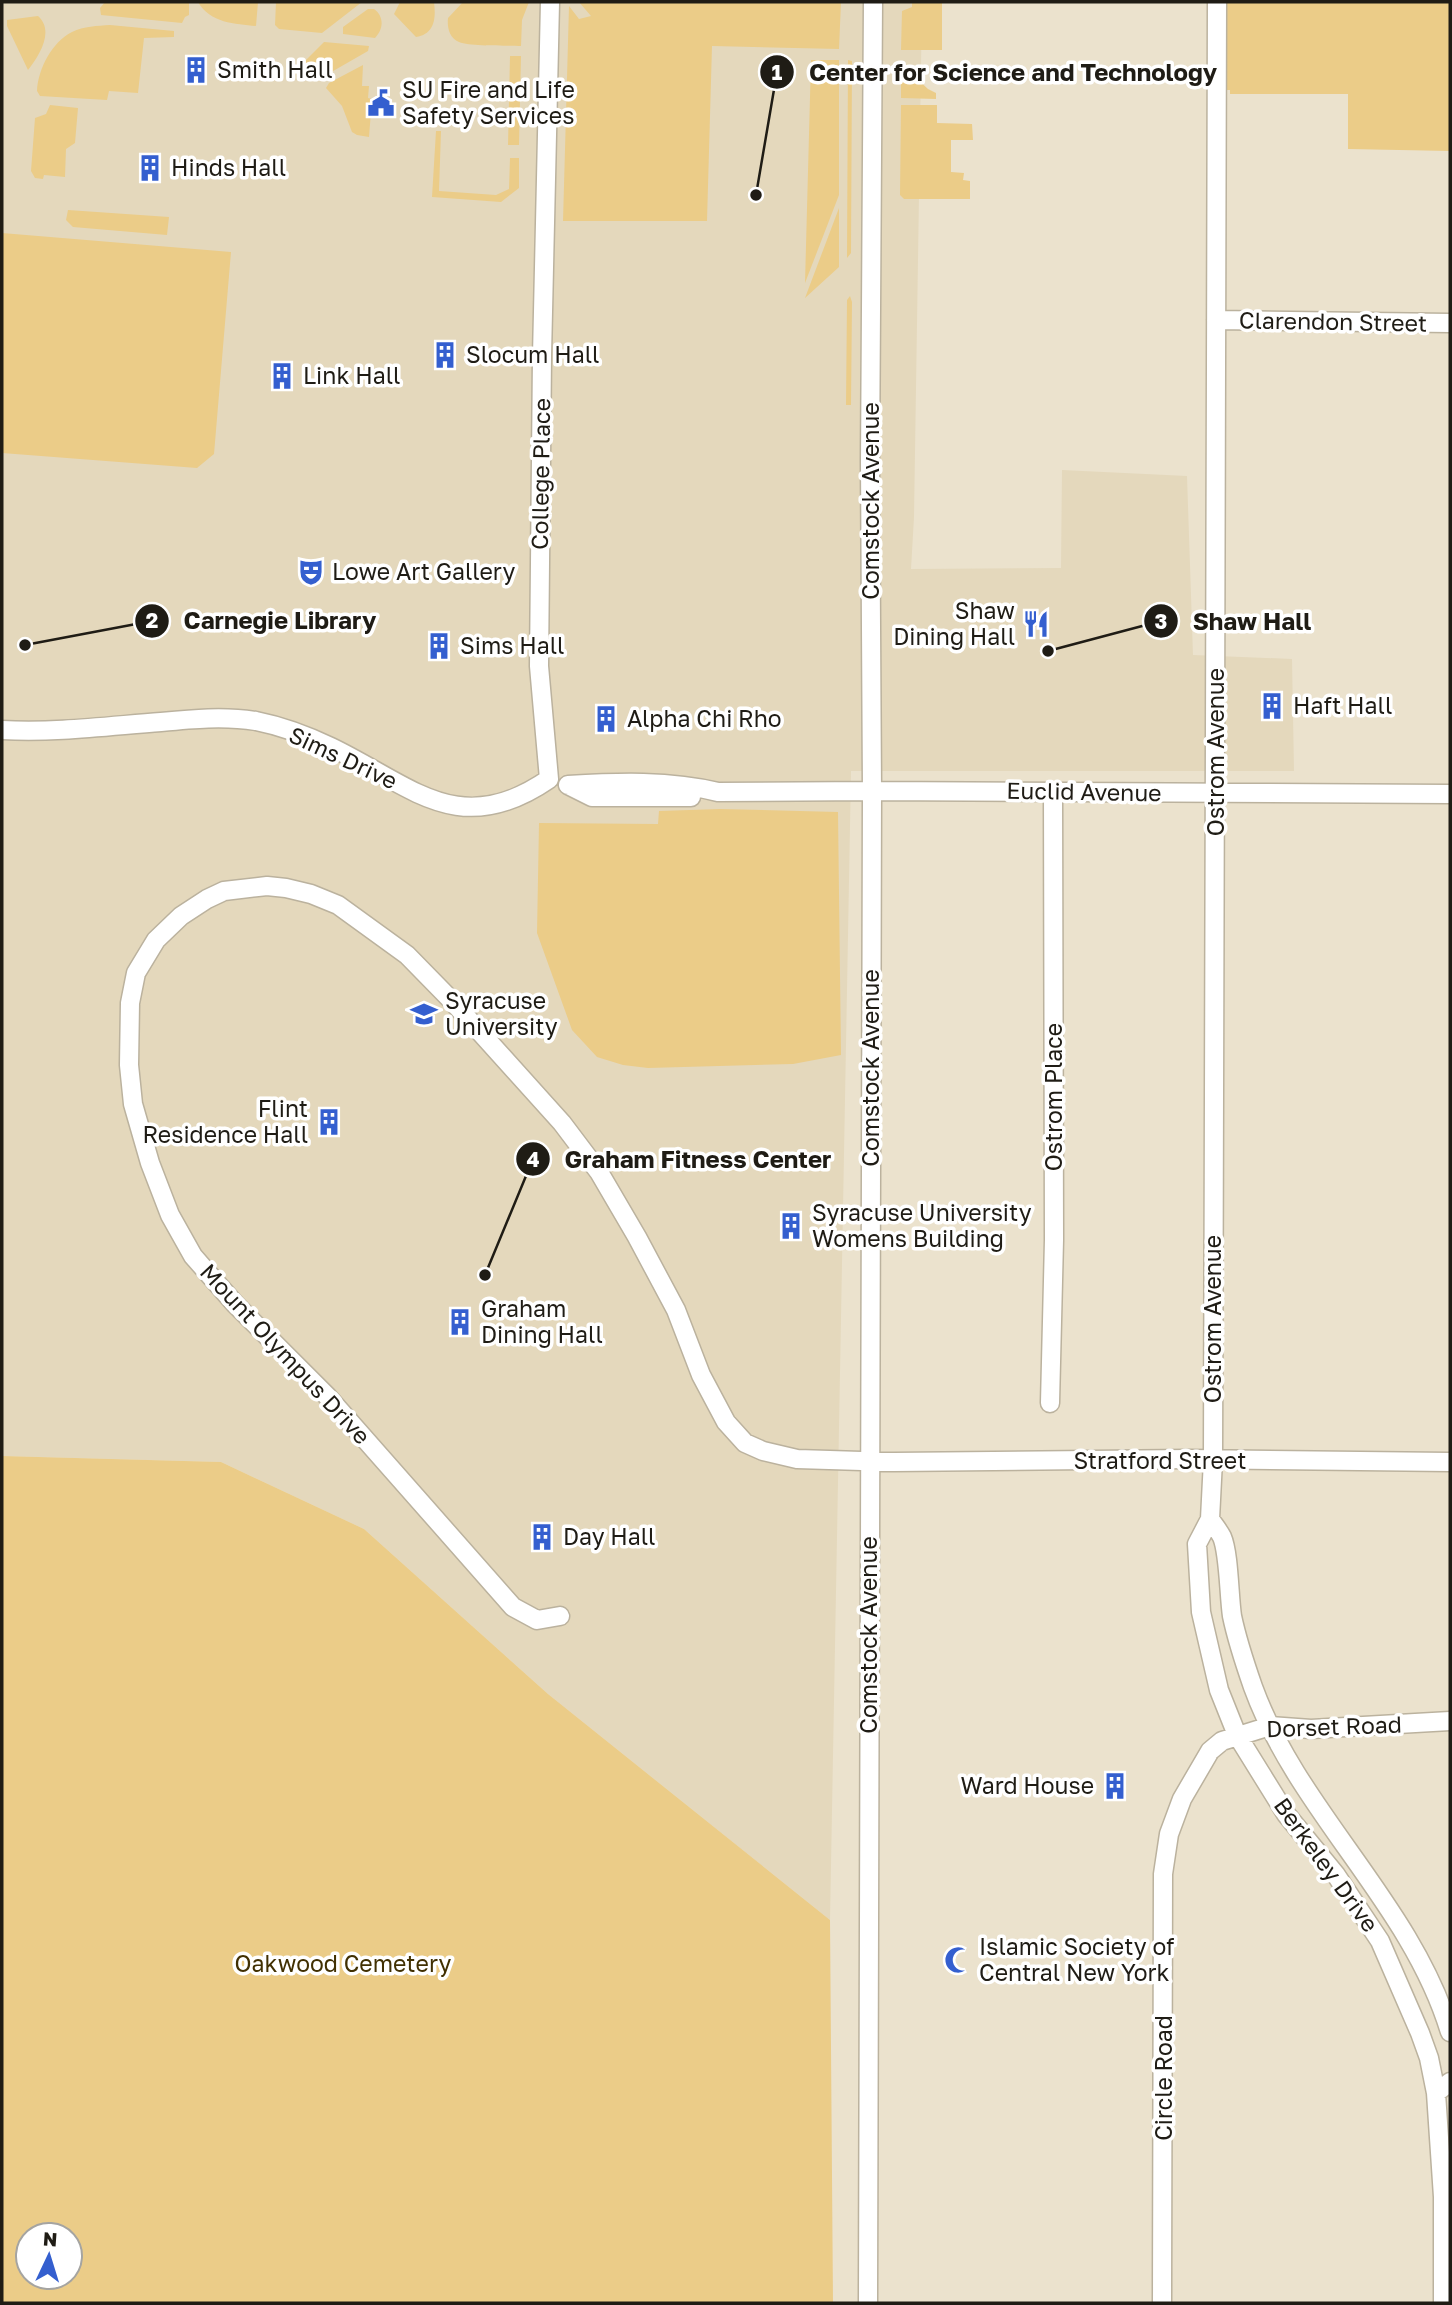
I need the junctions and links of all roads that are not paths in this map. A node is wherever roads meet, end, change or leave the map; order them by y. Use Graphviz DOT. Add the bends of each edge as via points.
graph roads {
  1 [pos="550,2"];
  2 [pos="873,2"];
  3 [pos="1217,2"];
  4 [pos="1216,320"];
  5 [pos="1450,323"];
  6 [pos="2,730"];
  7 [pos="549,779"];
  8 [pos="872,791"];
  9 [pos="1053,792"];
  10 [pos="1216,794"];
  11 [pos="1450,794"];
  12 [pos="1050,1403"];
  13 [pos="1213,1460"];
  14 [pos="870,1462"];
  15 [pos="1450,1462"];
  16 [pos="1210,1519"];
  17 [pos="561,1616"];
  18 [pos="1450,1721"];
  19 [pos="1270,1726"];
  20 [pos="1237,1735"];
  21 [pos="1176,1813"];
  22 [pos="1450,2032"];
  23 [pos="1443,2088"];
  24 [pos="869,2303"];
  25 [pos="1162,2303"];
  26 [pos="1443,2303"];
  1 -- 7 [label="street, College Place" via="539,653"];
  2 -- 8 [label="street, Comstock Avenue"];
  3 -- 4 [label="street, Ostrom Avenue"];
  4 -- 5 [label="street, Clarendon Street"];
  4 -- 10 [label="street, Ostrom Avenue"];
  6 -- 7 [label="street, Sims Drive" via="224,718 256,722 330,746 440,804 467,807 513,799"];
  7 -- 8 [label="street, Euclid Avenue" via="568,785 609,782 694,786 718,792"];
  8 -- 9 [label="street, Euclid Avenue"];
  8 -- 14 [label="street, Comstock Avenue"];
  9 -- 10 [label="street, Euclid Avenue"];
  9 -- 12 [label="street, Ostrom Place"];
  10 -- 11 [label="street, Euclid Avenue"];
  10 -- 13 [label="street, Ostrom Avenue"];
  13 -- 14 [label="street, Stratford Street"];
  13 -- 15 [label="street, Stratford Street"];
  13 -- 16 [label="street, Berkeley Drive"];
  14 -- 17 [label="street, Mount Olympus Drive" via="797,1459 763,1451 746,1443 726,1422 701,1375 676,1310 599,1172 562,1123 407,955 352,913 311,894 267,887 224,891 207,899 156,940 136,972 130,1003 133,1104 170,1215 193,1256 327,1396 513,1607 537,1620"];
  14 -- 24 [label="street, Comstock Avenue"];
  16 -- 19 [label="street, Berkeley Drive" via="1223,1539 1240,1650"];
  16 -- 20 [label="street, Berkeley Drive" via="1197,1544 1201,1612 1219,1690"];
  18 -- 19 [label="street, Dorset Road"];
  19 -- 20 [label="street, Dorset Road"];
  19 -- 22 [label="street, Berkeley Drive" via="1299,1779 1415,1950"];
  20 -- 21 [label="street, Dorset Road" via="1210,1752"];
  20 -- 23 [label="street, Berkeley Drive" via="1286,1814 1336,1875 1380,1941"];
  21 -- 25 [label="street, Circle Road" via="1163,1874"];
  23 -- 26 [label="street, Berkeley Drive"];
}
